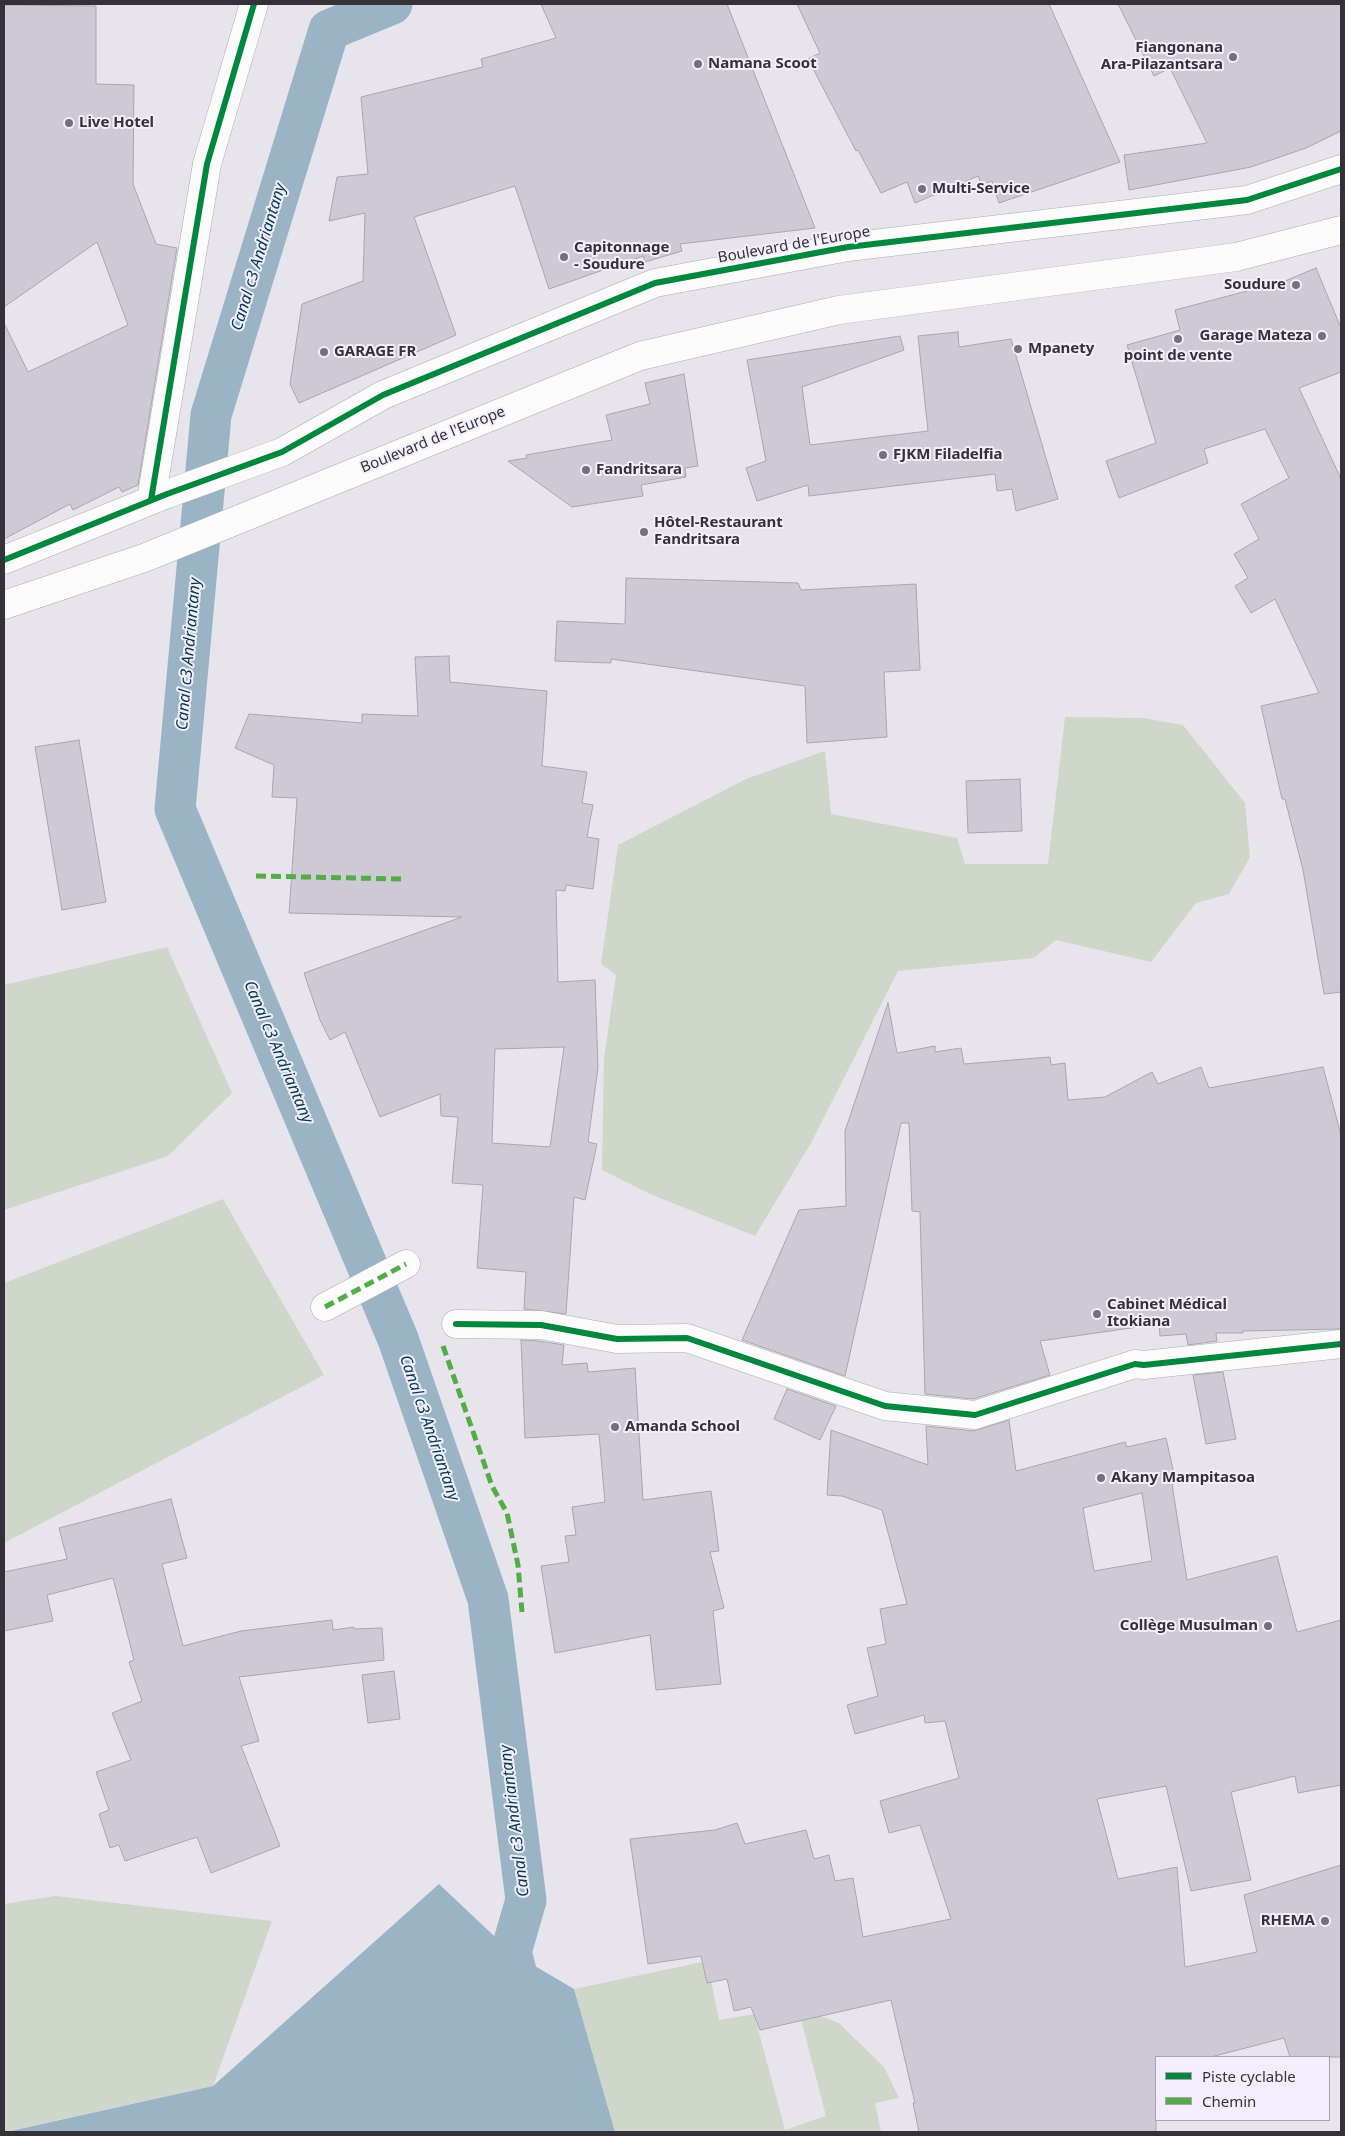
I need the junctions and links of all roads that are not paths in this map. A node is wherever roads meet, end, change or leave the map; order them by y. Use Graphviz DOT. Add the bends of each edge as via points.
graph roads {
  1 [pos="254,4"];
  2 [pos="1341,169"];
  3 [pos="1341,230"];
  4 [pos="159,497"];
  5 [pos="4,560"];
  6 [pos="4,605"];
  7 [pos="406,1264"];
  8 [pos="325,1307"];
  9 [pos="456,1324"];
  10 [pos="1341,1344"];
  1 -- 4 [label="street" via="207,164"];
  2 -- 4 [label="street, Boulevard de l'Europe" via="1247,200 848,247 655,283 383,395 282,452"];
  3 -- 6 [label="street, Boulevard de l'Europe" via="1236,257 839,310 640,356 144,558"];
  4 -- 5 [label="street, Boulevard de l'Europe"];
  7 -- 8 [label="street"];
  9 -- 10 [label="street" via="541,1324 617,1339 687,1338 885,1406 975,1415 1134,1364"];
}
